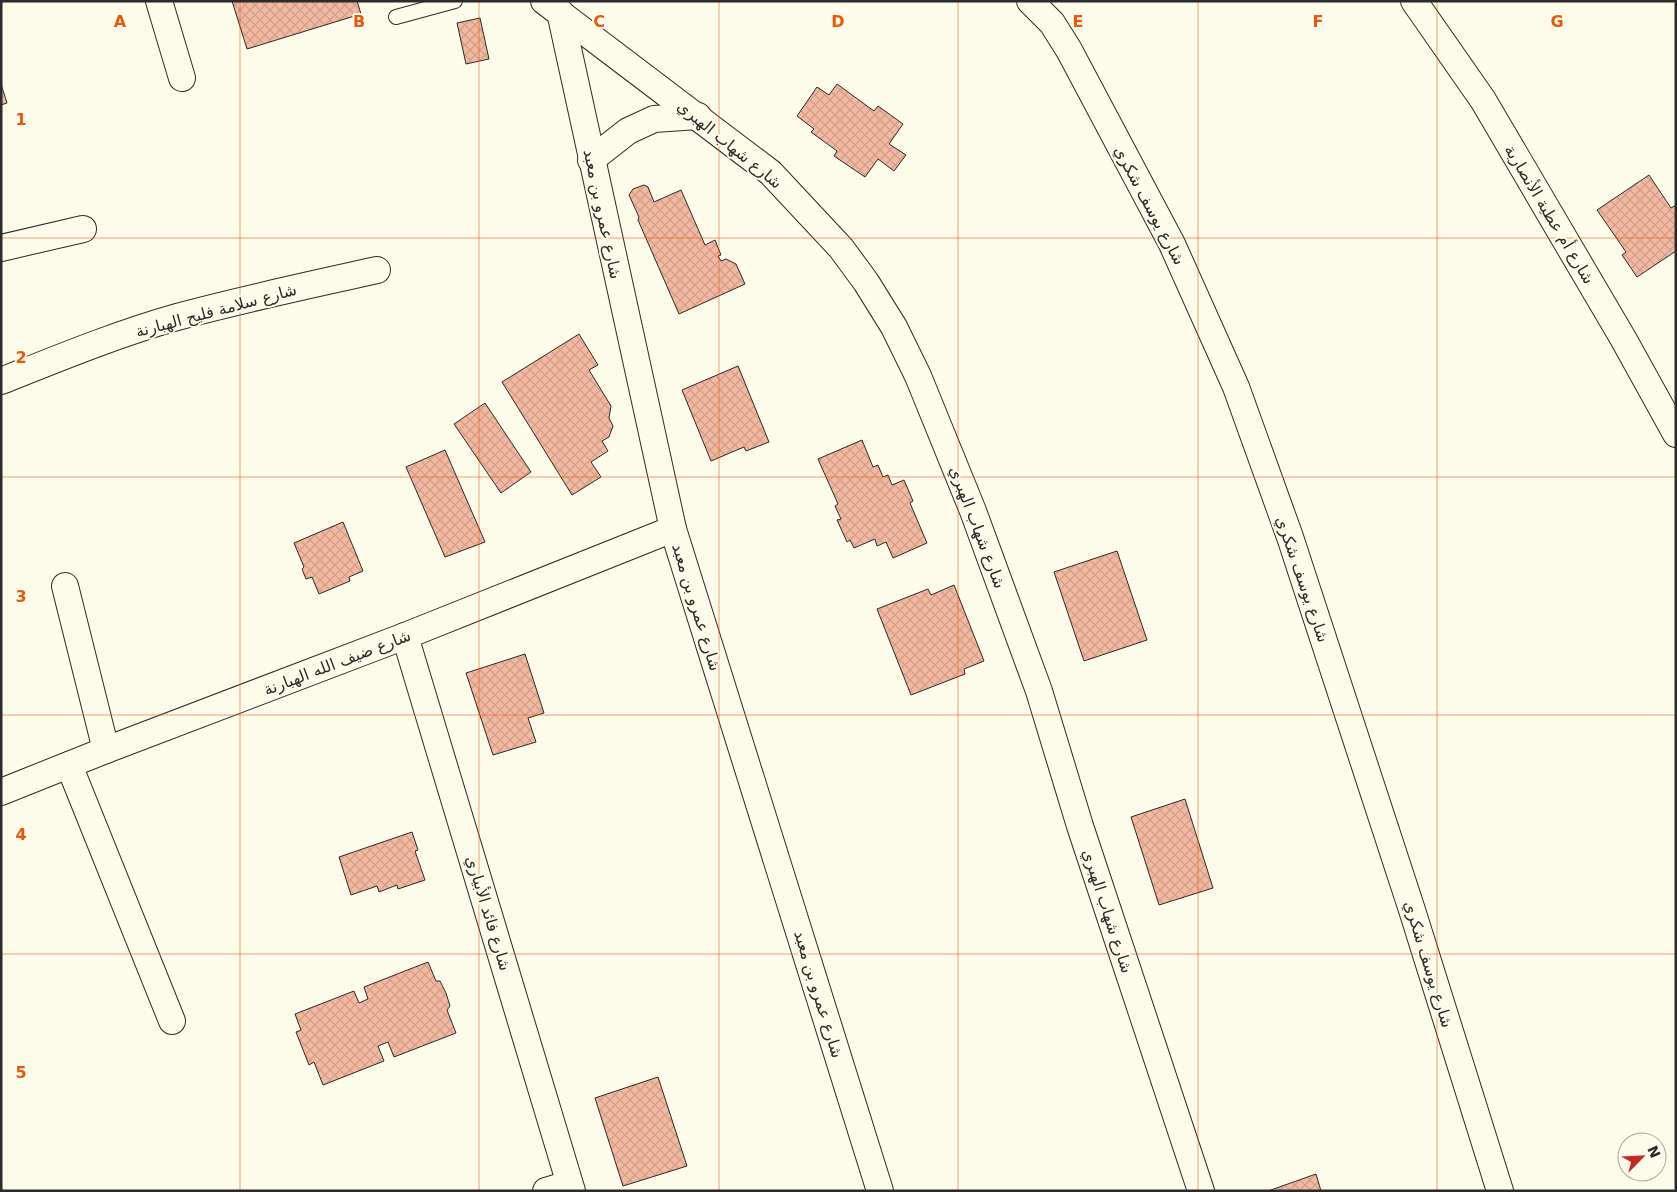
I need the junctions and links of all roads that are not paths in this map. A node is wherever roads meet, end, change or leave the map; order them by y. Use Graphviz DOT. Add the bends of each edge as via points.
graph roads {
  1 [pos="159,1"];
  2 [pos="455,1"];
  3 [pos="1030,1"];
  4 [pos="1414,1"];
  5 [pos="552,7"];
  6 [pos="396,17"];
  7 [pos="182,78"];
  8 [pos="698,116"];
  9 [pos="591,160"];
  10 [pos="82,229"];
  11 [pos="1,248"];
  12 [pos="377,270"];
  13 [pos="1,382"];
  14 [pos="1676,434"];
  15 [pos="673,529"];
  16 [pos="65,586"];
  17 [pos="405,636"];
  18 [pos="106,750"];
  19 [pos="68,765"];
  20 [pos="1,792"];
  21 [pos="172,1021"];
  22 [pos="562,1188"];
  23 [pos="880,1191"];
  24 [pos="1201,1191"];
  25 [pos="1500,1191"];
  1 -- 7 [label="street"];
  2 -- 6 [label="lane"];
  3 -- 25 [label="street, شارع يوسف شكري" via="1052,23 1069,50 1172,244 1236,387 1293,546"];
  4 -- 14 [label="street, شارع أم عطية الأنصارية" via="1483,100"];
  5 -- 8 [label="street, شارع شهاب الهبري"];
  5 -- 9 [label="street, شارع عمرو بن معبد"];
  8 -- 9 [label="street" via="654,118 628,131"];
  8 -- 24 [label="street, شارع شهاب الهبري" via="771,173 842,248 894,327 918,376 973,511 1039,691"];
  9 -- 15 [label="street, شارع عمرو بن معبد"];
  10 -- 11 [label="street"];
  12 -- 13 [label="street, شارع سلامة فليح الهبارنة" via="175,318 61,357"];
  15 -- 17 [label="street, شارع ضيف الله الهبارنة"];
  15 -- 23 [label="street, شارع عمرو بن معبد"];
  16 -- 18 [label="street"];
  17 -- 18 [label="street, شارع ضيف الله الهبارنة"];
  17 -- 22 [label="street, شارع فائد الأبياري"];
  18 -- 19 [label="street, شارع ضيف الله الهبارنة"];
  19 -- 20 [label="street, شارع ضيف الله الهبارنة"];
  19 -- 21 [label="street"];
}
